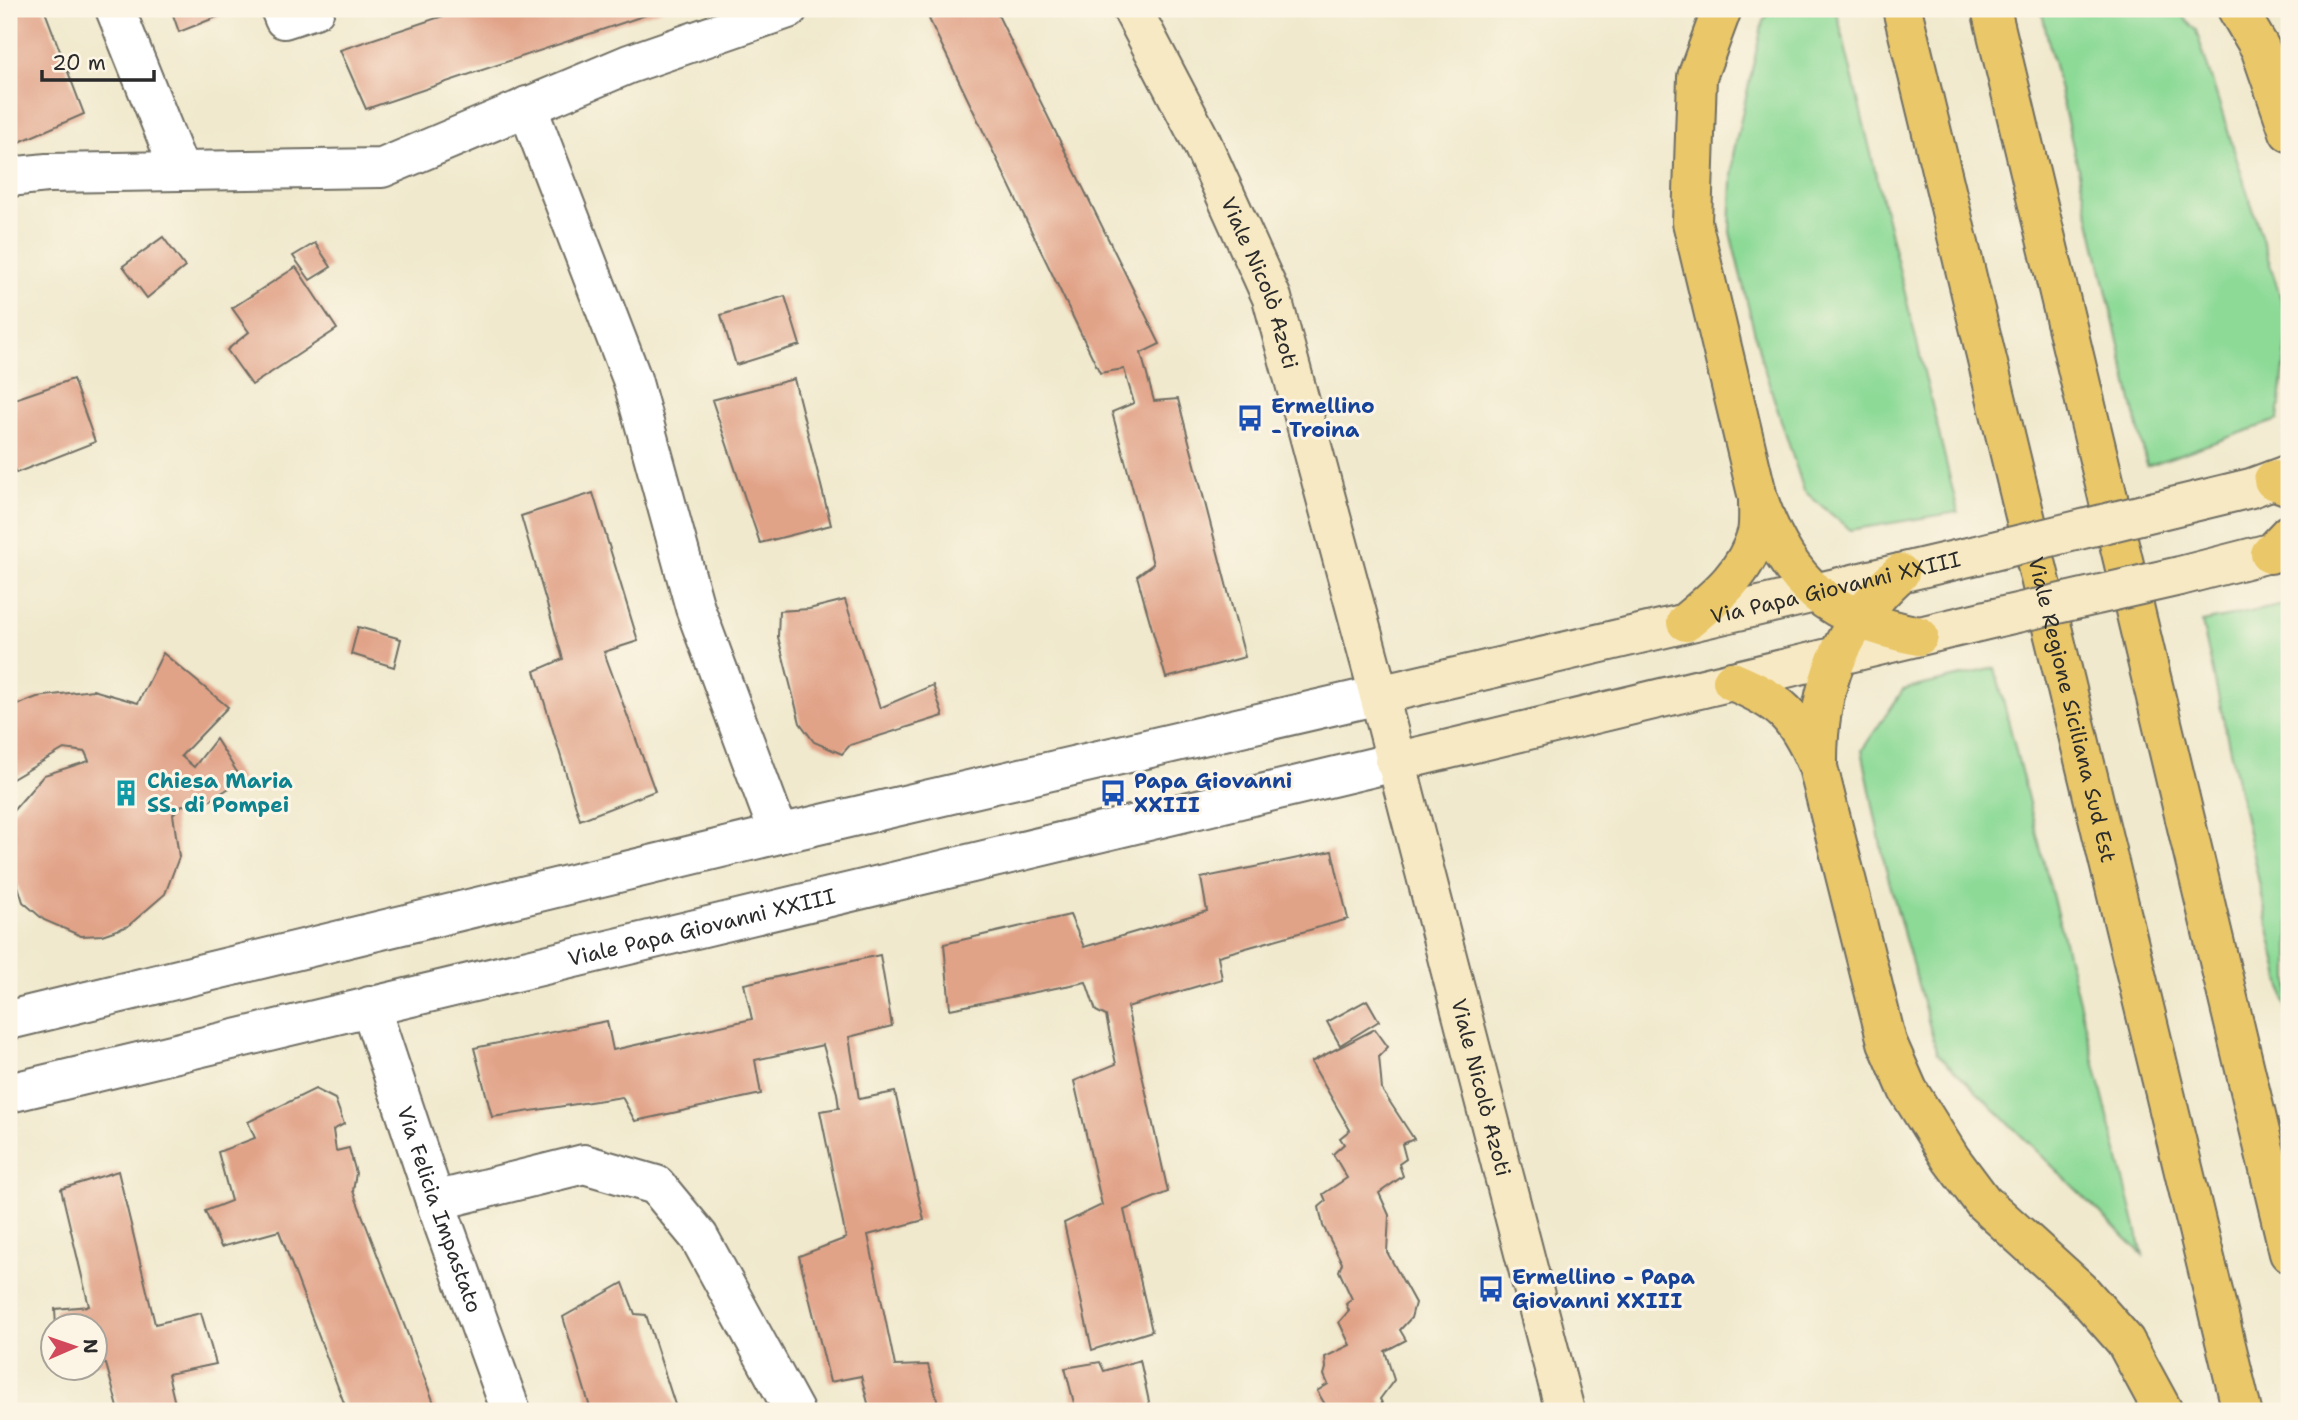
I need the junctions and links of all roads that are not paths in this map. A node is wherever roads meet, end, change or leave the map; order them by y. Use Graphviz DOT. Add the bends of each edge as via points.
graph roads {
  1 [pos="115,9"];
  2 [pos="280,9"];
  3 [pos="315,9"];
  4 [pos="788,9"];
  5 [pos="1132,9"];
  6 [pos="1722,9"];
  7 [pos="1902,9"];
  8 [pos="1991,9"];
  9 [pos="2236,9"];
  10 [pos="527,106"];
  11 [pos="2289,132"];
  12 [pos="180,171"];
  13 [pos="9,177"];
  14 [pos="2284,480"];
  15 [pos="1758,498"];
  16 [pos="2283,545"];
  17 [pos="1900,573"];
  18 [pos="1815,592"];
  19 [pos="1857,620"];
  20 [pos="1686,622"];
  21 [pos="1919,636"];
  22 [pos="1836,656"];
  23 [pos="1732,681"];
  24 [pos="1379,695"];
  25 [pos="1395,762"];
  26 [pos="1818,767"];
  27 [pos="779,834"];
  28 [pos="370,1006"];
  29 [pos="9,1020"];
  30 [pos="9,1093"];
  31 [pos="435,1201"];
  32 [pos="2289,1253"];
  33 [pos="511,1411"];
  34 [pos="794,1411"];
  35 [pos="1565,1411"];
  36 [pos="2163,1411"];
  37 [pos="2242,1411"];
  1 -- 12 [label="street"];
  2 -- 3 [label="street" via="284,19"];
  4 -- 10 [label="street" via="629,64"];
  5 -- 24 [label="street, Viale Nicolò Azoti" via="1201,141 1272,298"];
  6 -- 15 [label="main road" via="1697,77 1692,222"];
  7 -- 37 [label="main road, Viale Regione Siciliana Sud Est"];
  8 -- 32 [label="main road"];
  9 -- 11 [label="main road" via="2260,48"];
  10 -- 12 [label="street" via="382,168"];
  10 -- 27 [label="street" via="632,379 695,608"];
  12 -- 13 [label="street"];
  14 -- 17 [label="street, Via Papa Giovanni XXIII, bridge"];
  15 -- 18 [label="main road" via="1780,552"];
  15 -- 20 [label="main road" via="1757,532 1741,570 1721,594"];
  16 -- 21 [label="street, bridge" via="2180,576"];
  17 -- 18 [label="street, Via Papa Giovanni XXIII"];
  17 -- 19 [label="main road"];
  18 -- 19 [label="main road"];
  18 -- 20 [label="street, Via Papa Giovanni XXIII"];
  19 -- 21 [label="main road"];
  19 -- 22 [label="main road"];
  20 -- 24 [label="street, Via Papa Giovanni XXIII"];
  21 -- 22 [label="street"];
  22 -- 23 [label="street"];
  22 -- 26 [label="main road" via="1822,701"];
  23 -- 25 [label="street"];
  23 -- 26 [label="main road" via="1763,694 1785,711 1804,734"];
  24 -- 25 [label="street, Viale Nicolò Azoti"];
  24 -- 27 [label="street"];
  25 -- 28 [label="street, Viale Papa Giovanni XXIII"];
  25 -- 35 [label="street, Viale Nicolò Azoti"];
  26 -- 36 [label="main road" via="1887,1042 1908,1090 1983,1202 2080,1290 2124,1341"];
  27 -- 29 [label="street"];
  28 -- 30 [label="street, Viale Papa Giovanni XXIII"];
  28 -- 31 [label="street, Via Felicia Impastato"];
  31 -- 33 [label="street, Via Felicia Impastato"];
  31 -- 34 [label="street" via="583,1164 656,1185 699,1237"];
}
